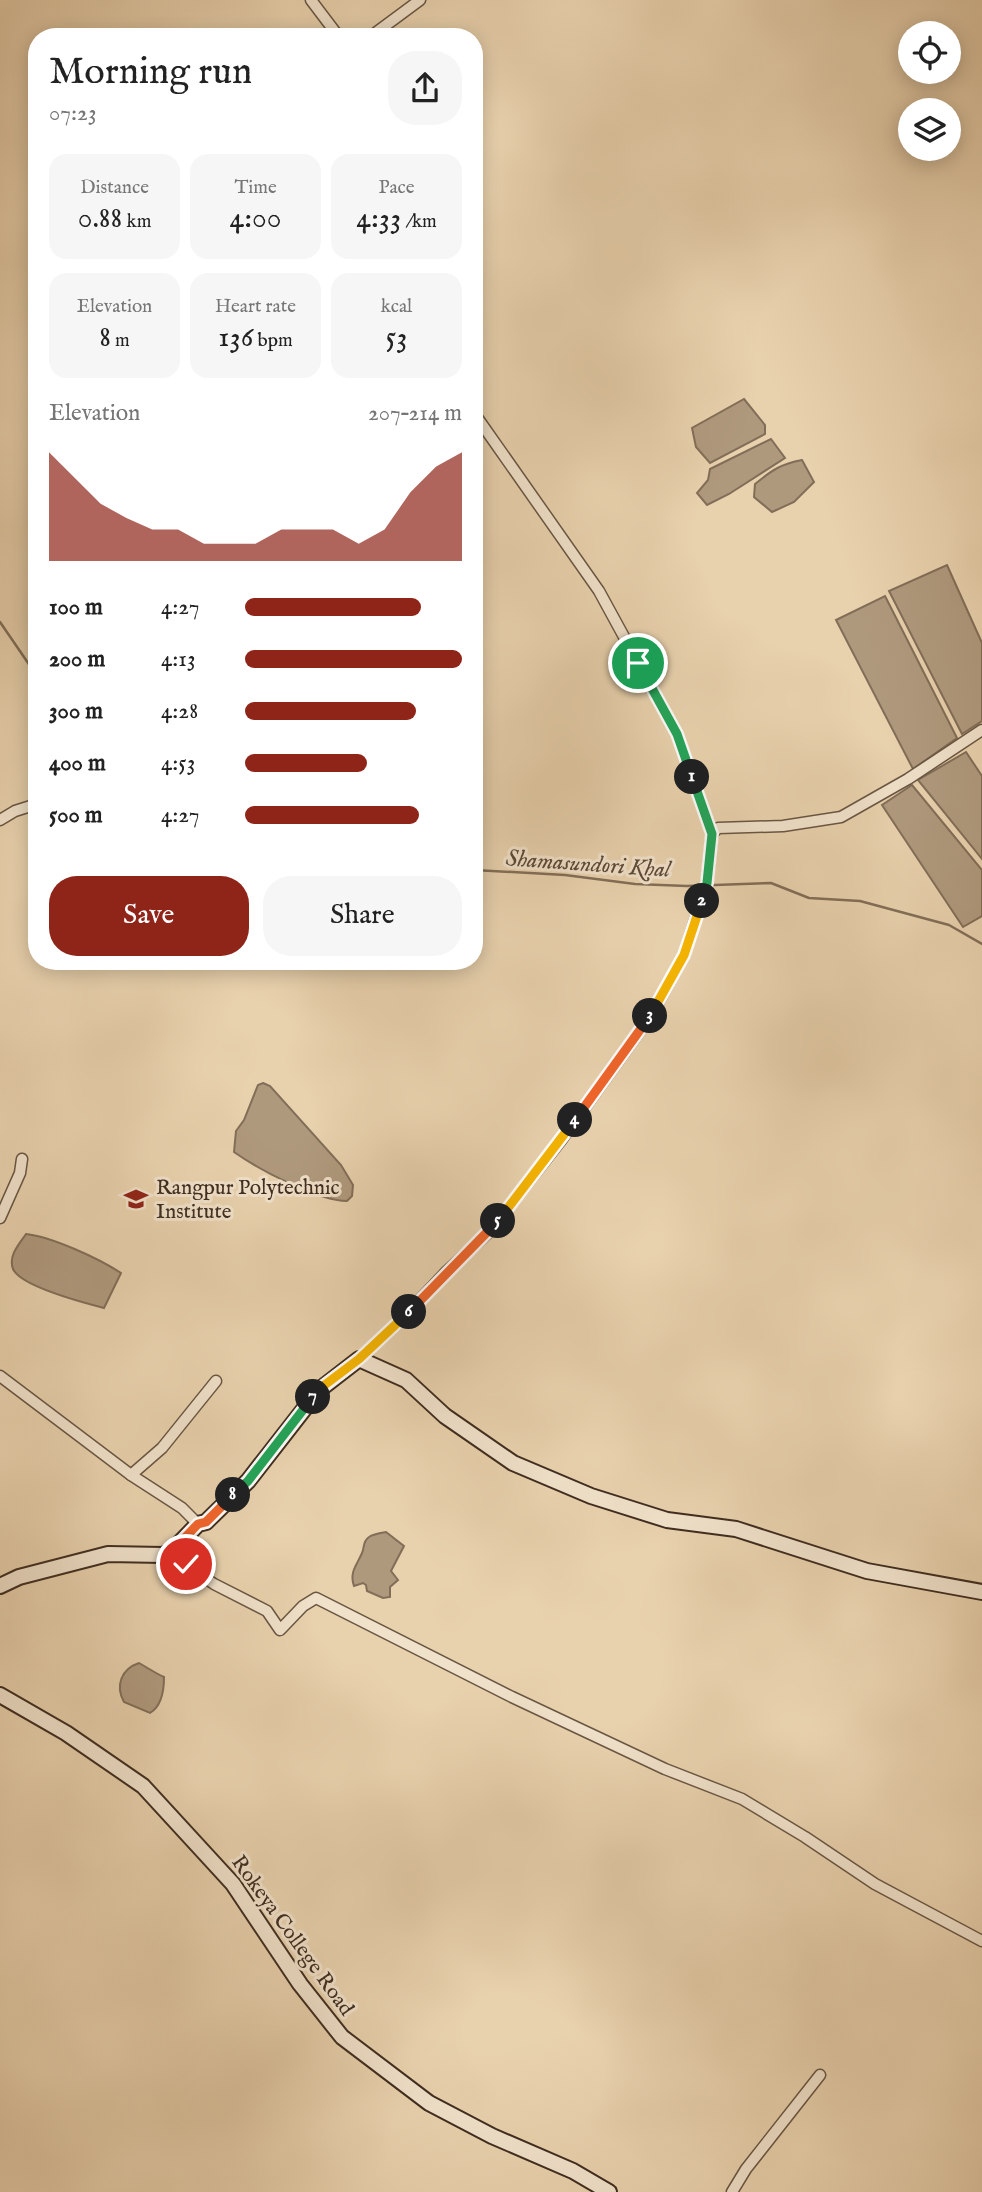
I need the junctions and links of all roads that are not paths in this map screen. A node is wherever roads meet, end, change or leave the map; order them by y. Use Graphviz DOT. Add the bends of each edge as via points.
graph roads {
  1 [pos="311,0"];
  2 [pos="420,0"];
  3 [pos="332,28"];
  4 [pos="382,28"];
  5 [pos="483,426"];
  6 [pos="982,730"];
  7 [pos="28,807"];
  8 [pos="0,820"];
  9 [pos="712,834"];
  10 [pos="22,1159"];
  11 [pos="0,1219"];
  12 [pos="359,1359"];
  13 [pos="0,1376"];
  14 [pos="216,1381"];
  15 [pos="131,1475"];
  16 [pos="198,1524"];
  17 [pos="173,1550"];
  18 [pos="0,1586"];
  19 [pos="982,1592"];
  20 [pos="0,1695"];
  21 [pos="982,1941"];
  22 [pos="820,2075"];
  23 [pos="609,2192"];
  24 [pos="733,2192"];
  1 -- 3 [label="street"];
  2 -- 4 [label="street"];
  5 -- 9 [label="street" via="599,591 677,734"];
  6 -- 9 [label="street" via="841,817 783,826 718,828"];
  7 -- 8 [label="street"];
  9 -- 12 [label="street" via="707,883 684,955 652,1014 489,1233"];
  10 -- 11 [label="street"];
  12 -- 16 [label="main road" via="318,1390 248,1481 206,1522"];
  12 -- 19 [label="main road" via="406,1380 444,1416 513,1463 591,1496 667,1520 736,1529 867,1571"];
  13 -- 15 [label="street"];
  14 -- 15 [label="street" via="162,1448"];
  15 -- 16 [label="street"];
  16 -- 17 [label="main road"];
  17 -- 18 [label="main road" via="163,1555 108,1554"];
  17 -- 21 [label="street" via="214,1584 267,1611 280,1630 316,1598 512,1697 665,1769 742,1799 876,1884"];
  20 -- 23 [label="main road, Rokeya College Road" via="143,1786 233,1884 342,2037 429,2103"];
  22 -- 24 [label="street"];
}
